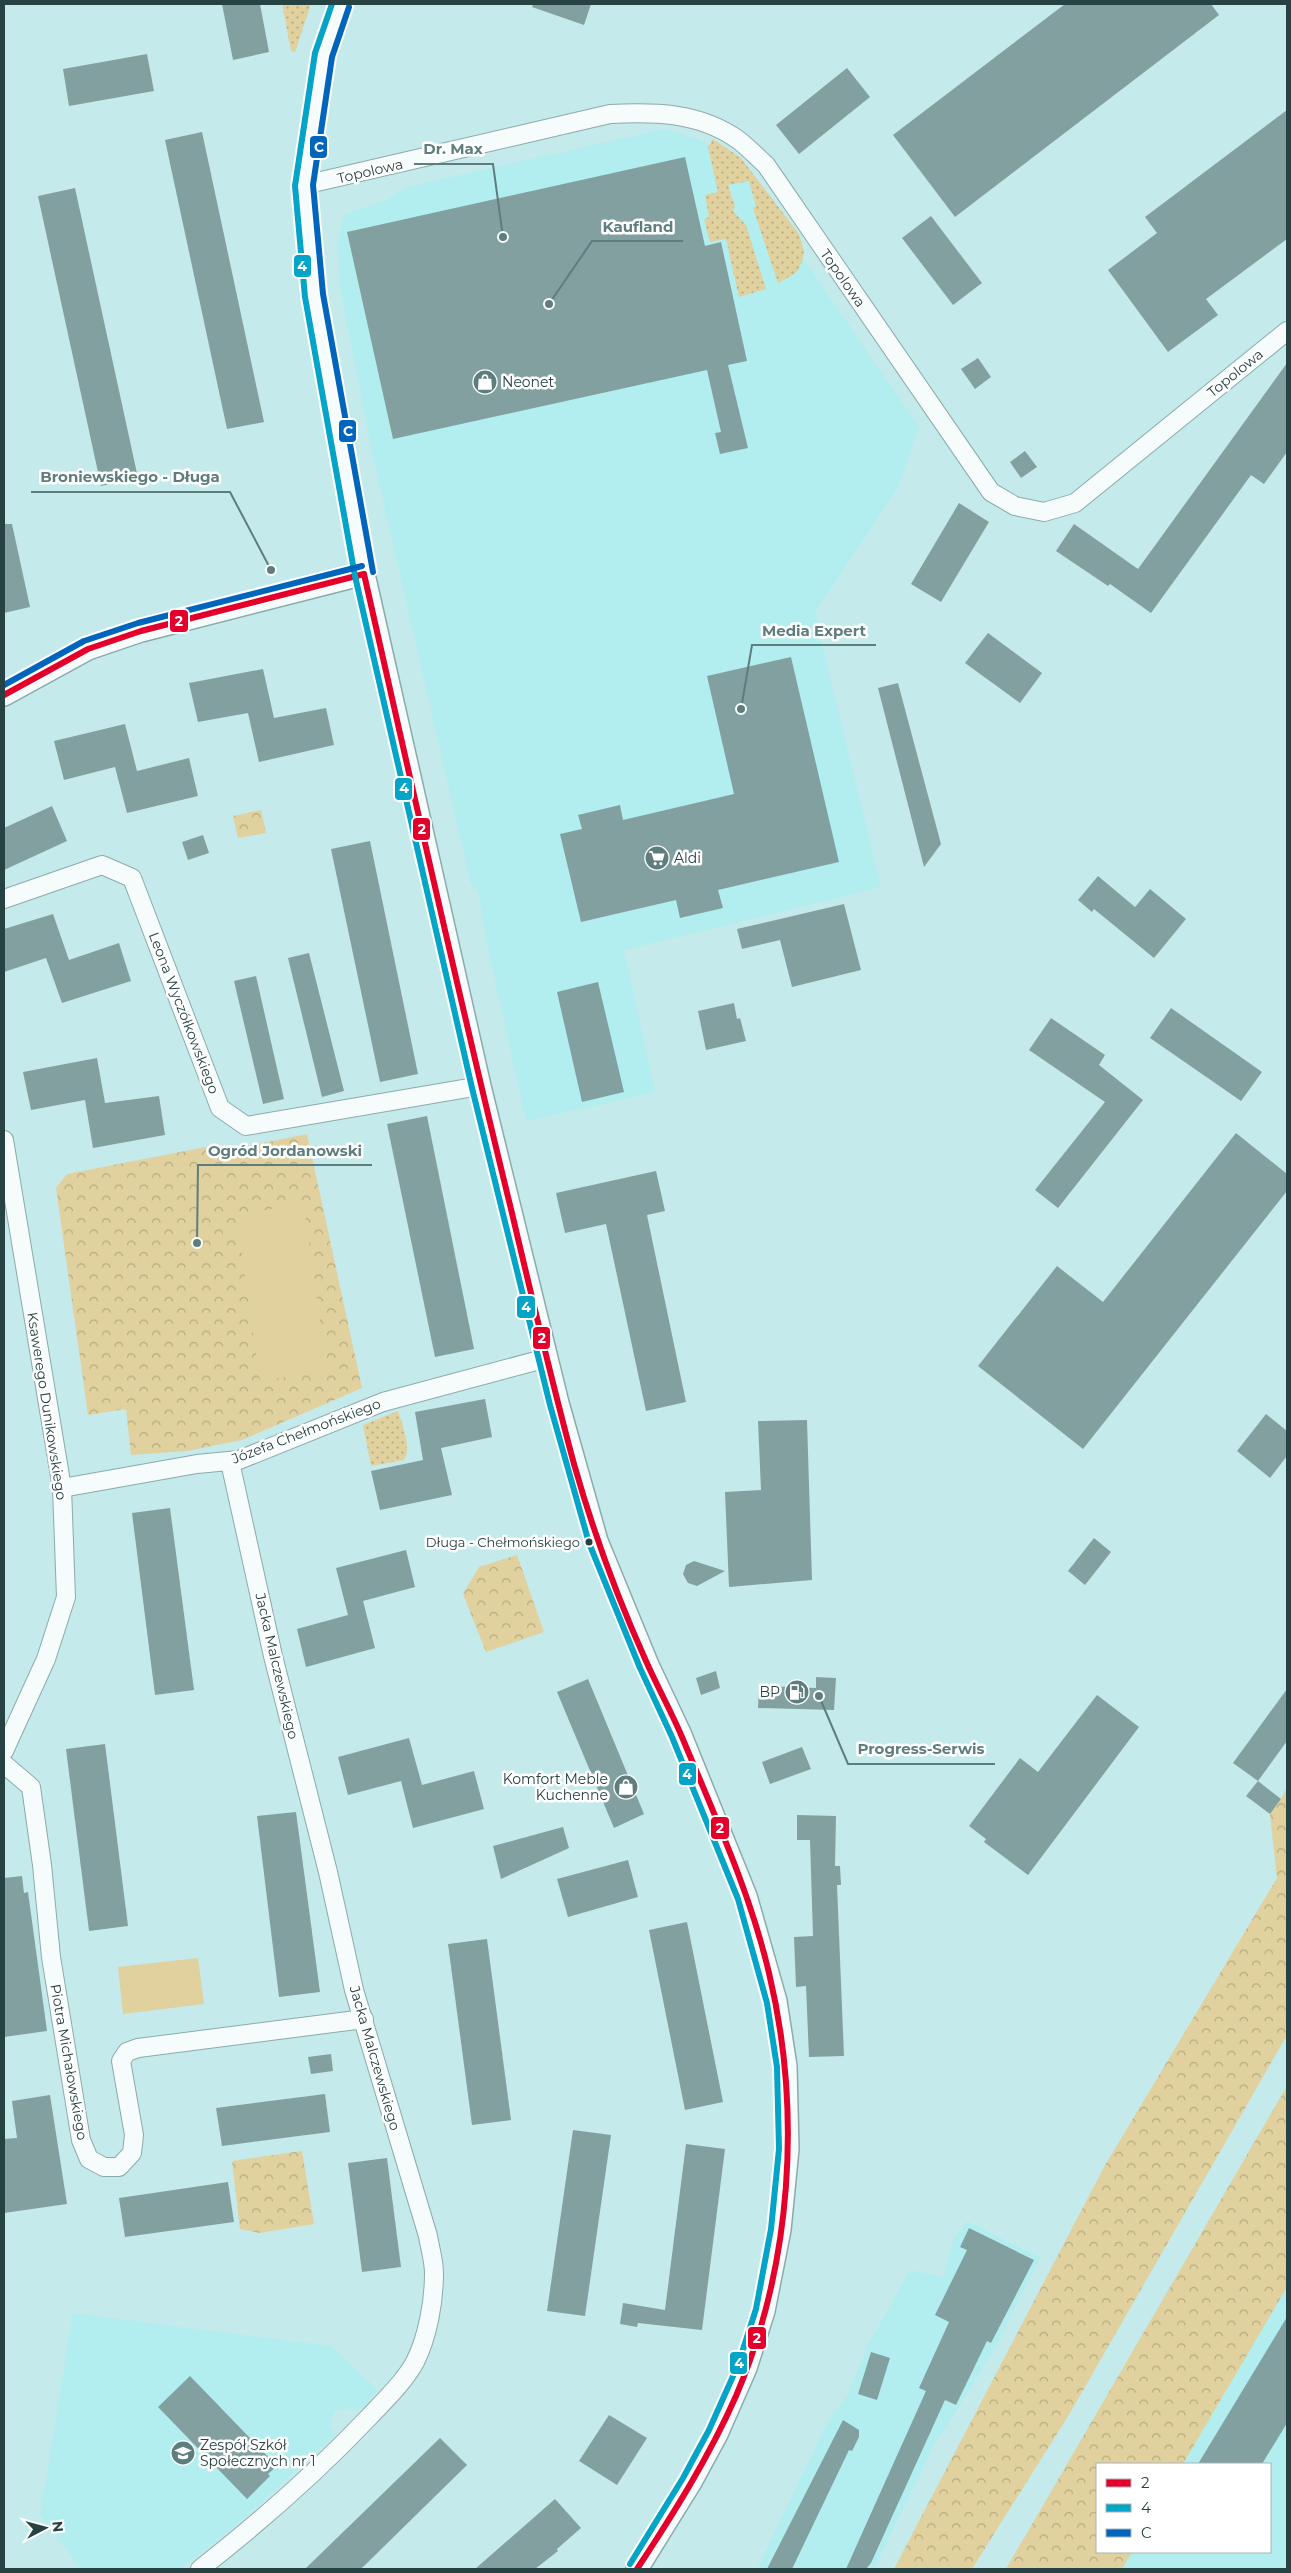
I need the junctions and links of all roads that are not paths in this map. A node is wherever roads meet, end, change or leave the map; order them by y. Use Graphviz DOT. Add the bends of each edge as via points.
graph roads {
  1 [pos="341,4"];
  2 [pos="304,185"];
  3 [pos="1287,331"];
  4 [pos="364,574"];
  5 [pos="4,695"];
  6 [pos="4,899"];
  7 [pos="480,1086"];
  8 [pos="4,1140"];
  9 [pos="547,1358"];
  10 [pos="230,1462"];
  11 [pos="62,1488"];
  12 [pos="4,1751"];
  13 [pos="4,1764"];
  14 [pos="364,2019"];
  15 [pos="200,2569"];
  16 [pos="637,2569"];
  1 -- 2 [label="street" via="323,55"];
  2 -- 3 [label="street, Topolowa" via="610,114 654,112 685,116 712,125 738,140 766,165 991,492 1015,506 1044,512 1076,503"];
  2 -- 4 [label="street" via="314,296"];
  4 -- 5 [label="street" via="141,630 88,650"];
  4 -- 7 [label="street"];
  6 -- 7 [label="street, Leona Wyczółkowskiego" via="102,865 132,878 220,1108 246,1126"];
  7 -- 9 [label="street"];
  8 -- 11 [label="street, Ksawerego Dunikowskiego"];
  9 -- 10 [label="street, Józefa Chełmońskiego" via="383,1402"];
  9 -- 16 [label="street" via="597,1540 746,1896 776,2000 786,2066 788,2149 780,2230 764,2311 746,2368 717,2434"];
  10 -- 11 [label="street, Józefa Chełmońskiego" via="197,1464"];
  10 -- 14 [label="street, Jacka Malczewskiego" via="273,1656 328,1872 354,1990"];
  11 -- 12 [label="street, Ksawerego Dunikowskiego" via="66,1597 46,1659"];
  13 -- 14 [label="street, Piotra Michałowskiego" via="31,1786 62,2037 81,2140 89,2159 104,2167 119,2167 132,2153 134,2135 121,2061 126,2052"];
  14 -- 15 [label="street, Jacka Malczewskiego" via="428,2236 434,2293 422,2344 415,2363 396,2388 354,2432 256,2526"];
}
